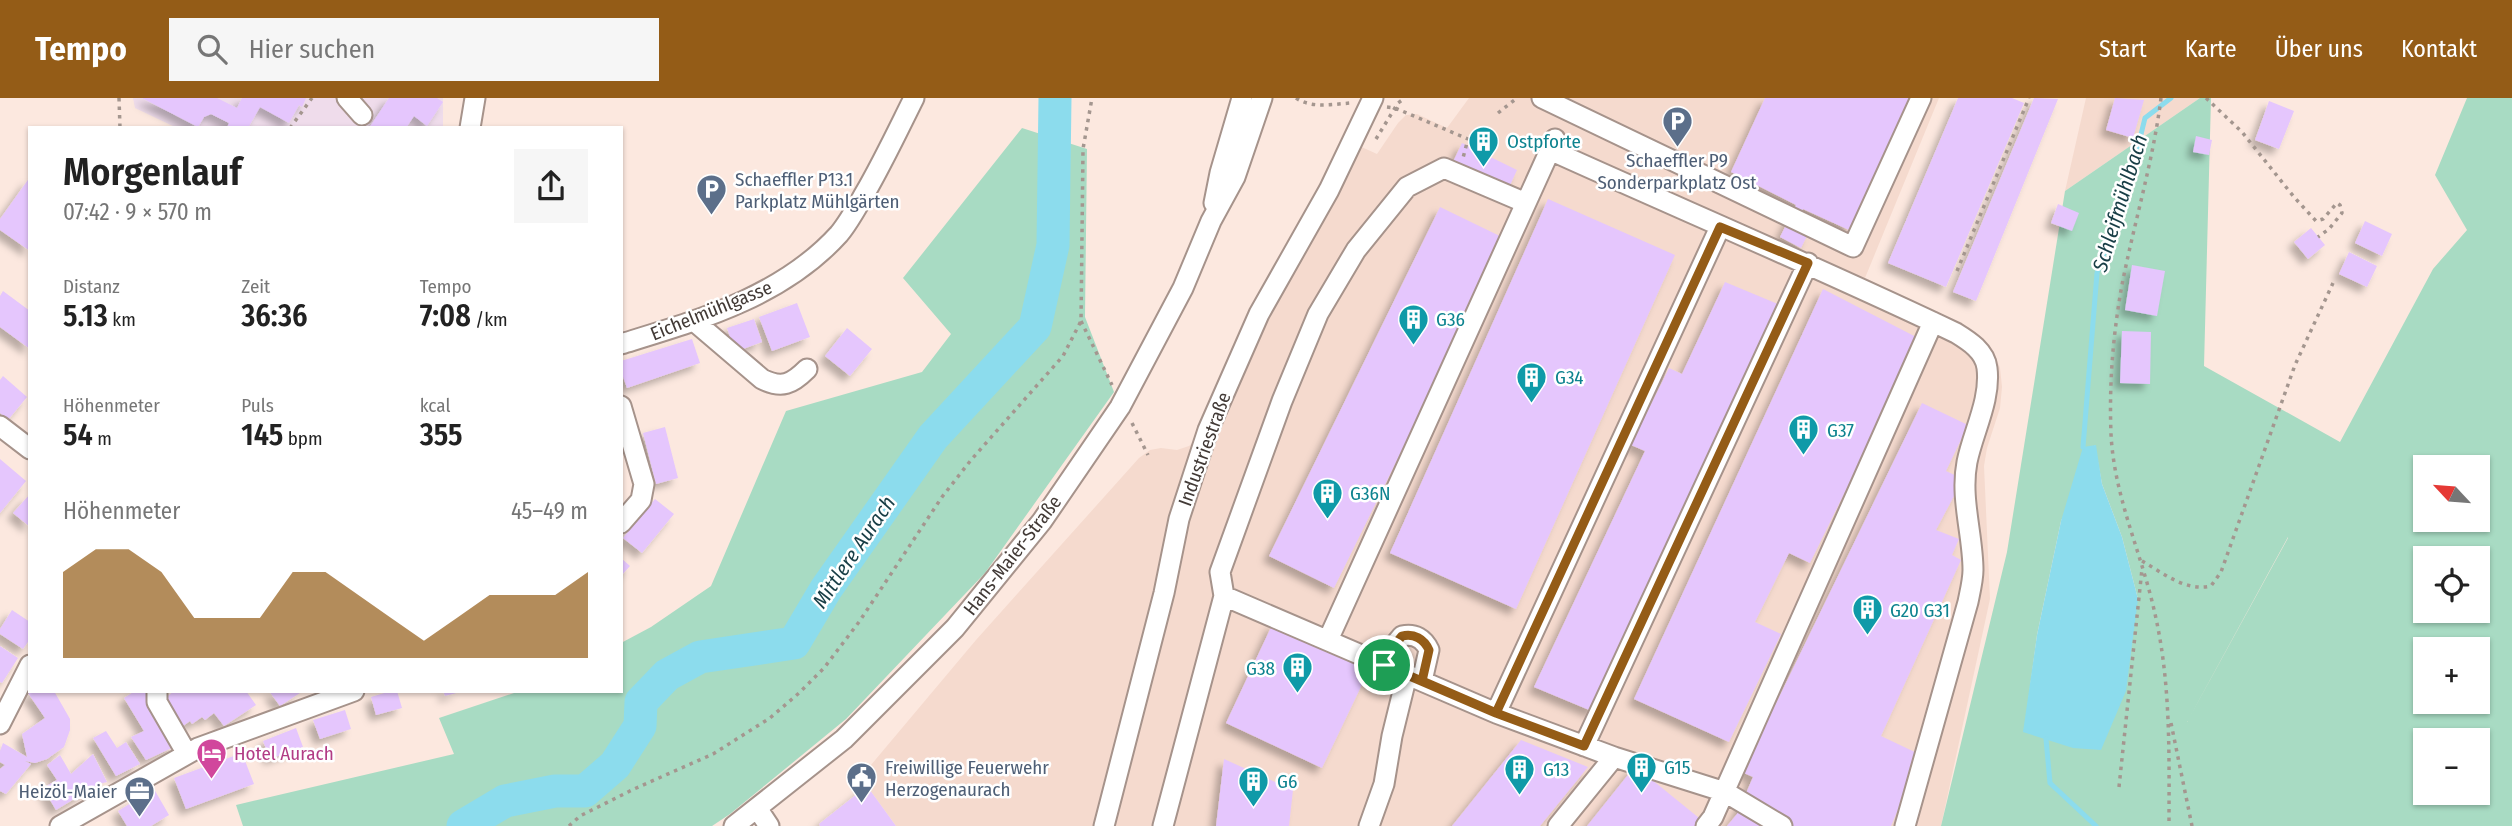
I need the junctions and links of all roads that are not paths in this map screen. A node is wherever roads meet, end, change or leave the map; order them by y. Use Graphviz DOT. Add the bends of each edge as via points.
graph roads {
  1 [pos="346,98"];
  2 [pos="475,98"];
  3 [pos="914,98"];
  4 [pos="1242,98"];
  5 [pos="1272,98"];
  6 [pos="1922,98"];
  7 [pos="1371,101"];
  8 [pos="1547,101"];
  9 [pos="1259,107"];
  10 [pos="362,115"];
  11 [pos="470,126"];
  12 [pos="1526,203"];
  13 [pos="1211,221"];
  14 [pos="1720,227"];
  15 [pos="1808,263"];
  16 [pos="694,321"];
  17 [pos="1933,322"];
  18 [pos="623,344"];
  19 [pos="807,369"];
  20 [pos="623,413"];
  21 [pos="0,426"];
  22 [pos="28,447"];
  23 [pos="623,521"];
  24 [pos="1224,596"];
  25 [pos="1328,640"];
  26 [pos="1384,665"];
  27 [pos="28,669"];
  28 [pos="1415,678"];
  29 [pos="157,693"];
  30 [pos="343,693"];
  31 [pos="1496,713"];
  32 [pos="0,724"];
  33 [pos="1584,746"];
  34 [pos="187,754"];
  35 [pos="1615,757"];
  36 [pos="1724,792"];
  37 [pos="757,808"];
  38 [pos="60,826"];
  39 [pos="734,826"];
  40 [pos="769,826"];
  41 [pos="1104,826"];
  42 [pos="1163,826"];
  43 [pos="1369,826"];
  44 [pos="1558,826"];
  45 [pos="1706,826"];
  46 [pos="1783,826"];
  47 [pos="1905,826"];
  1 -- 10 [label="street"];
  2 -- 11 [label="street"];
  3 -- 16 [label="street, Eichelmühlgasse" via="840,233 773,288"];
  4 -- 13 [label="street, Hans-Maier-Straße"];
  5 -- 9 [label="street"];
  6 -- 8 [label="street" via="1853,247"];
  7 -- 41 [label="street, Industriestraße" via="1329,190 1259,314 1208,430 1179,519"];
  9 -- 13 [label="street, Hans-Maier-Straße" via="1235,177"];
  12 -- 14 [label="street" via="1553,144"];
  12 -- 24 [label="street" via="1444,167 1407,187 1356,250 1318,314 1282,401 1220,572"];
  12 -- 25 [label="street"];
  13 -- 37 [label="street, Hans-Maier-Straße" via="1120,407 1042,521 955,628 844,739"];
  14 -- 15 [label="street"];
  14 -- 31 [label="street"];
  15 -- 17 [label="street"];
  15 -- 33 [label="street"];
  16 -- 18 [label="street, Eichelmühlgasse"];
  16 -- 19 [label="street" via="772,384 794,382"];
  17 -- 36 [label="street"];
  17 -- 47 [label="street" via="1956,332 1977,349 1987,367 1987,383 1966,465 1973,572 1968,602"];
  20 -- 23 [label="street" via="644,484 641,500"];
  21 -- 22 [label="street"];
  24 -- 25 [label="street"];
  24 -- 42 [label="street"];
  25 -- 26 [label="street"];
  26 -- 28 [label="street"];
  26 -- 28 [label="street" via="1402,636 1419,638 1429,650"];
  27 -- 32 [label="street"];
  28 -- 31 [label="street"];
  28 -- 43 [label="street" via="1392,736 1384,785"];
  29 -- 34 [label="street" via="157,702"];
  30 -- 34 [label="street"];
  31 -- 33 [label="street"];
  33 -- 35 [label="street"];
  34 -- 38 [label="street"];
  35 -- 36 [label="street"];
  35 -- 44 [label="street"];
  36 -- 45 [label="street"];
  36 -- 46 [label="street"];
  37 -- 39 [label="street, Hans-Maier-Straße"];
  37 -- 40 [label="street"];
}
